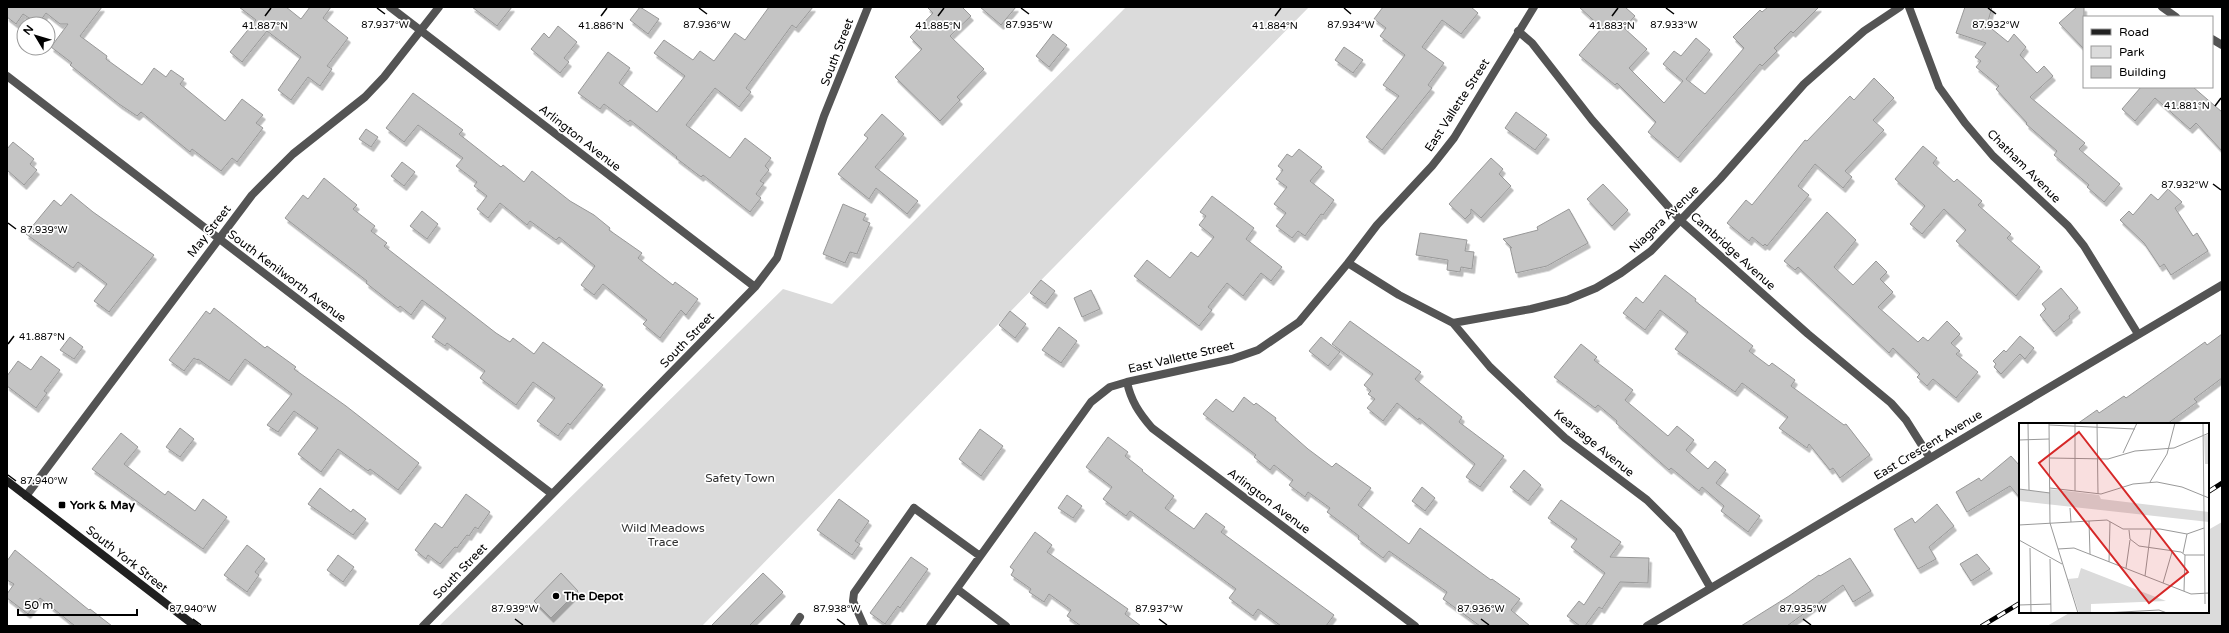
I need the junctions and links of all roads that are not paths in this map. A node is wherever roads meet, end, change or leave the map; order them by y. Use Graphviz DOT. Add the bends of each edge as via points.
graph roads {
  1 [pos="390,7"];
  2 [pos="439,7"];
  3 [pos="868,7"];
  4 [pos="1534,7"];
  5 [pos="1900,7"];
  6 [pos="1909,7"];
  7 [pos="2162,7"];
  8 [pos="2175,16"];
  9 [pos="421,31"];
  10 [pos="1518,31"];
  11 [pos="2213,40"];
  12 [pos="2222,45"];
  13 [pos="7,76"];
  14 [pos="1681,221"];
  15 [pos="218,238"];
  16 [pos="1348,264"];
  17 [pos="2222,285"];
  18 [pos="755,287"];
  19 [pos="1453,323"];
  20 [pos="2138,334"];
  21 [pos="1127,382"];
  22 [pos="1930,458"];
  23 [pos="7,482"];
  24 [pos="552,494"];
  25 [pos="26,496"];
  26 [pos="980,556"];
  27 [pos="1710,587"];
  28 [pos="957,589"];
  29 [pos="800,617"];
  30 [pos="195,626"];
  31 [pos="423,626"];
  32 [pos="794,626"];
  33 [pos="864,626"];
  34 [pos="930,626"];
  35 [pos="1006,626"];
  36 [pos="1415,626"];
  37 [pos="1647,626"];
  1 -- 9 [label="street, Arlington Avenue"];
  2 -- 9 [label="street, May Street"];
  3 -- 18 [label="street, South Street" via="824,116 777,258"];
  4 -- 10 [label="street, East Vallette Street"];
  5 -- 14 [label="street, Niagara Avenue" via="1864,32 1804,84"];
  6 -- 20 [label="street, Chatham Avenue" via="1939,87 1993,156 2068,226 2084,246"];
  7 -- 8 [label="street"];
  9 -- 15 [label="street, May Street" via="365,97 273,173"];
  9 -- 18 [label="street, Arlington Avenue"];
  10 -- 14 [label="street, Cambridge Avenue" via="1532,43 1592,120"];
  10 -- 16 [label="street, East Vallette Street" via="1454,138 1432,166 1377,225"];
  11 -- 12 [label="street"];
  13 -- 15 [label="street, South Kenilworth Avenue"];
  14 -- 19 [label="street, Niagara Avenue" via="1640,260 1596,288 1567,300 1531,309"];
  14 -- 22 [label="street, Cambridge Avenue" via="1808,334 1891,403 1906,420"];
  15 -- 24 [label="street, South Kenilworth Avenue"];
  15 -- 25 [label="street, May Street"];
  16 -- 19 [label="street" via="1399,295"];
  16 -- 21 [label="street, East Vallette Street" via="1299,322 1258,350 1232,359"];
  17 -- 20 [label="street, East Crescent Avenue"];
  18 -- 24 [label="street, South Street"];
  19 -- 27 [label="street, Kearsage Avenue" via="1490,367 1565,438 1646,500 1678,531"];
  20 -- 22 [label="street, East Crescent Avenue"];
  21 -- 26 [label="street, East Vallette Street" via="1110,387 1091,402"];
  21 -- 36 [label="street, Arlington Avenue" via="1130,397 1152,428"];
  22 -- 27 [label="street, East Crescent Avenue"];
  23 -- 25 [label="main road, South York Street"];
  24 -- 31 [label="street, South Street"];
  25 -- 30 [label="main road, South York Street"];
  26 -- 28 [label="street, East Vallette Street"];
  26 -- 33 [label="street" via="914,508 854,593 854,601"];
  27 -- 37 [label="street, East Crescent Avenue"];
  28 -- 34 [label="street, East Vallette Street"];
  28 -- 35 [label="street"];
  29 -- 32 [label="street"];
}
